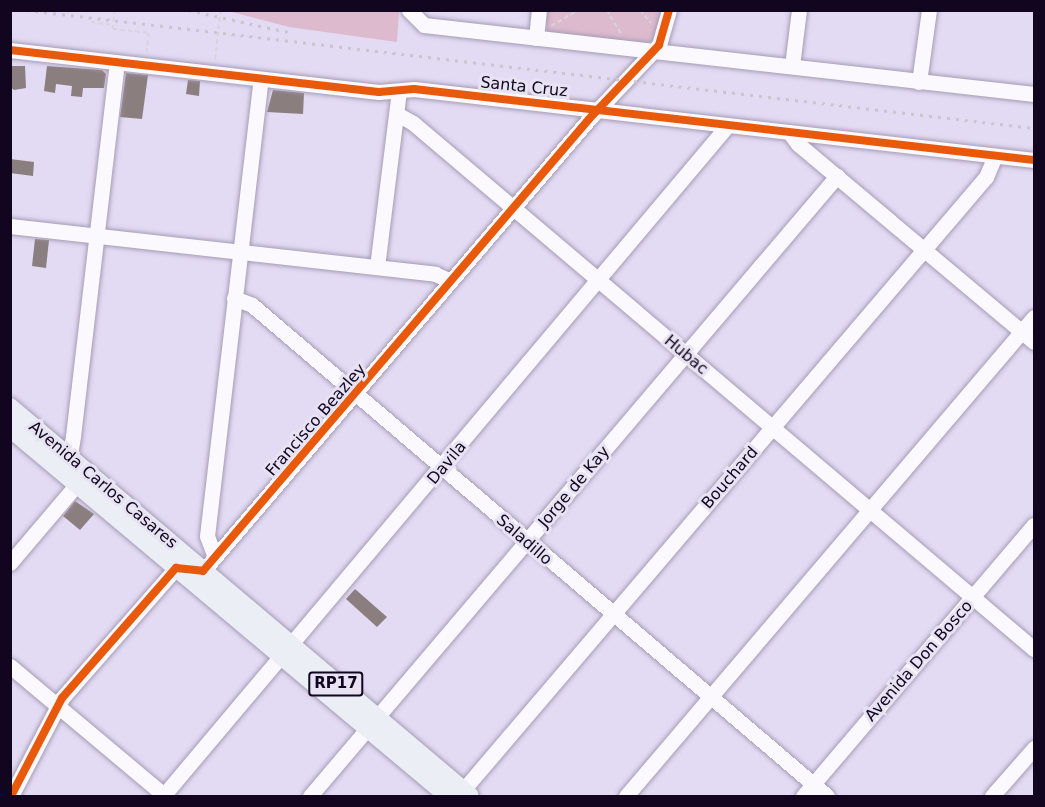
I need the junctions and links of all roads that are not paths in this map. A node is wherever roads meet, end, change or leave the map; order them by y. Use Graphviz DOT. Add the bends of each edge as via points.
graph roads {
  1 [pos="539,10"];
  2 [pos="669,10"];
  3 [pos="799,10"];
  4 [pos="929,10"];
  5 [pos="413,16"];
  6 [pos="536,36"];
  7 [pos="10,50"];
  8 [pos="653,51"];
  9 [pos="117,63"];
  10 [pos="792,66"];
  11 [pos="261,79"];
  12 [pos="919,82"];
  13 [pos="399,91"];
  14 [pos="1035,94"];
  15 [pos="598,110"];
  16 [pos="397,114"];
  17 [pos="727,126"];
  18 [pos="789,132"];
  19 [pos="995,156"];
  20 [pos="1035,160"];
  21 [pos="837,176"];
  22 [pos="514,209"];
  23 [pos="10,226"];
  24 [pos="97,236"];
  25 [pos="924,249"];
  26 [pos="239,252"];
  27 [pos="377,267"];
  28 [pos="451,281"];
  29 [pos="599,282"];
  30 [pos="234,298"];
  31 [pos="1035,317"];
  32 [pos="1023,331"];
  33 [pos="1035,342"];
  34 [pos="686,354"];
  35 [pos="355,396"];
  36 [pos="10,407"];
  37 [pos="10,428"];
  38 [pos="772,428"];
  39 [pos="64,461"];
  40 [pos="442,469"];
  41 [pos="83,477"];
  42 [pos="870,510"];
  43 [pos="1035,525"];
  44 [pos="526,542"];
  45 [pos="10,563"];
  46 [pos="209,564"];
  47 [pos="176,568"];
  48 [pos="974,597"];
  49 [pos="611,615"];
  50 [pos="1035,649"];
  51 [pos="286,651"];
  52 [pos="10,666"];
  53 [pos="709,698"];
  54 [pos="57,704"];
  55 [pos="372,723"];
  56 [pos="1035,748"];
  57 [pos="813,784"];
  58 [pos="460,795"];
  59 [pos="11,796"];
  60 [pos="164,796"];
  61 [pos="310,796"];
  62 [pos="626,796"];
  63 [pos="802,796"];
  64 [pos="827,796"];
  65 [pos="993,796"];
  1 -- 6 [label="street"];
  2 -- 8 [label="street, Francisco Beazley" via="664,38"];
  3 -- 10 [label="street"];
  4 -- 12 [label="street"];
  5 -- 6 [label="street"];
  6 -- 8 [label="street"];
  7 -- 9 [label="street, Santa Cruz"];
  8 -- 10 [label="street"];
  8 -- 15 [label="street, Francisco Beazley"];
  9 -- 11 [label="street, Santa Cruz"];
  9 -- 24 [label="street"];
  10 -- 12 [label="street"];
  11 -- 13 [label="street, Santa Cruz"];
  11 -- 26 [label="street"];
  12 -- 14 [label="street"];
  13 -- 15 [label="street, Santa Cruz" via="414,88"];
  13 -- 16 [label="street"];
  15 -- 17 [label="street, Santa Cruz"];
  15 -- 22 [label="street, Francisco Beazley"];
  16 -- 22 [label="street, Hubac" via="413,123"];
  16 -- 27 [label="street"];
  17 -- 18 [label="street, Santa Cruz"];
  17 -- 29 [label="street, Davila"];
  18 -- 19 [label="street, Santa Cruz"];
  18 -- 21 [label="street"];
  19 -- 20 [label="street, Santa Cruz"];
  19 -- 25 [label="street, Bouchard" via="986,177"];
  21 -- 25 [label="street"];
  21 -- 34 [label="street, Jorge de Kay"];
  22 -- 28 [label="street, Francisco Beazley"];
  22 -- 29 [label="street, Hubac"];
  23 -- 24 [label="street"];
  24 -- 26 [label="street"];
  24 -- 39 [label="street"];
  25 -- 32 [label="street"];
  25 -- 38 [label="street, Bouchard"];
  26 -- 27 [label="street"];
  26 -- 30 [label="street"];
  27 -- 28 [label="street" via="435,274"];
  28 -- 35 [label="street, Francisco Beazley"];
  29 -- 34 [label="street, Hubac"];
  29 -- 40 [label="street, Davila"];
  30 -- 35 [label="street, Saladillo" via="252,304"];
  30 -- 46 [label="street" via="207,536"];
  31 -- 32 [label="street"];
  32 -- 33 [label="street"];
  32 -- 42 [label="street"];
  34 -- 38 [label="street, Hubac"];
  34 -- 44 [label="street, Jorge de Kay"];
  35 -- 40 [label="street, Saladillo"];
  35 -- 46 [label="street, Francisco Beazley"];
  36 -- 39 [label="main road, Avenida Carlos Casares / RP17"];
  37 -- 39 [label="main road, Avenida Carlos Casares / RP17"];
  38 -- 42 [label="street, Hubac"];
  38 -- 49 [label="street, Bouchard"];
  39 -- 41 [label="main road, Avenida Carlos Casares / RP17"];
  40 -- 44 [label="street, Saladillo"];
  40 -- 51 [label="street, Davila"];
  41 -- 45 [label="street"];
  41 -- 46 [label="main road, Avenida Carlos Casares / RP17"];
  41 -- 47 [label="main road, Avenida Carlos Casares / RP17"];
  42 -- 48 [label="street, Hubac"];
  42 -- 53 [label="street"];
  43 -- 48 [label="street, Avenida Don Bosco"];
  44 -- 49 [label="street, Saladillo"];
  44 -- 55 [label="street, Jorge de Kay"];
  46 -- 47 [label="street"];
  46 -- 51 [label="main road, Avenida Carlos Casares / RP17"];
  47 -- 51 [label="main road, Avenida Carlos Casares / RP17"];
  47 -- 54 [label="street"];
  48 -- 50 [label="street, Hubac"];
  48 -- 57 [label="street, Avenida Don Bosco"];
  49 -- 53 [label="street, Saladillo"];
  49 -- 58 [label="street, Bouchard"];
  51 -- 55 [label="main road, Avenida Carlos Casares / RP17"];
  51 -- 60 [label="street, Davila"];
  52 -- 54 [label="street"];
  53 -- 57 [label="street, Saladillo"];
  53 -- 62 [label="street"];
  54 -- 59 [label="street"];
  54 -- 60 [label="street"];
  55 -- 58 [label="main road, Avenida Carlos Casares / RP17"];
  55 -- 61 [label="street, Jorge de Kay"];
  56 -- 65 [label="street"];
  57 -- 63 [label="street, Avenida Don Bosco"];
  57 -- 64 [label="street, Saladillo"];
}
